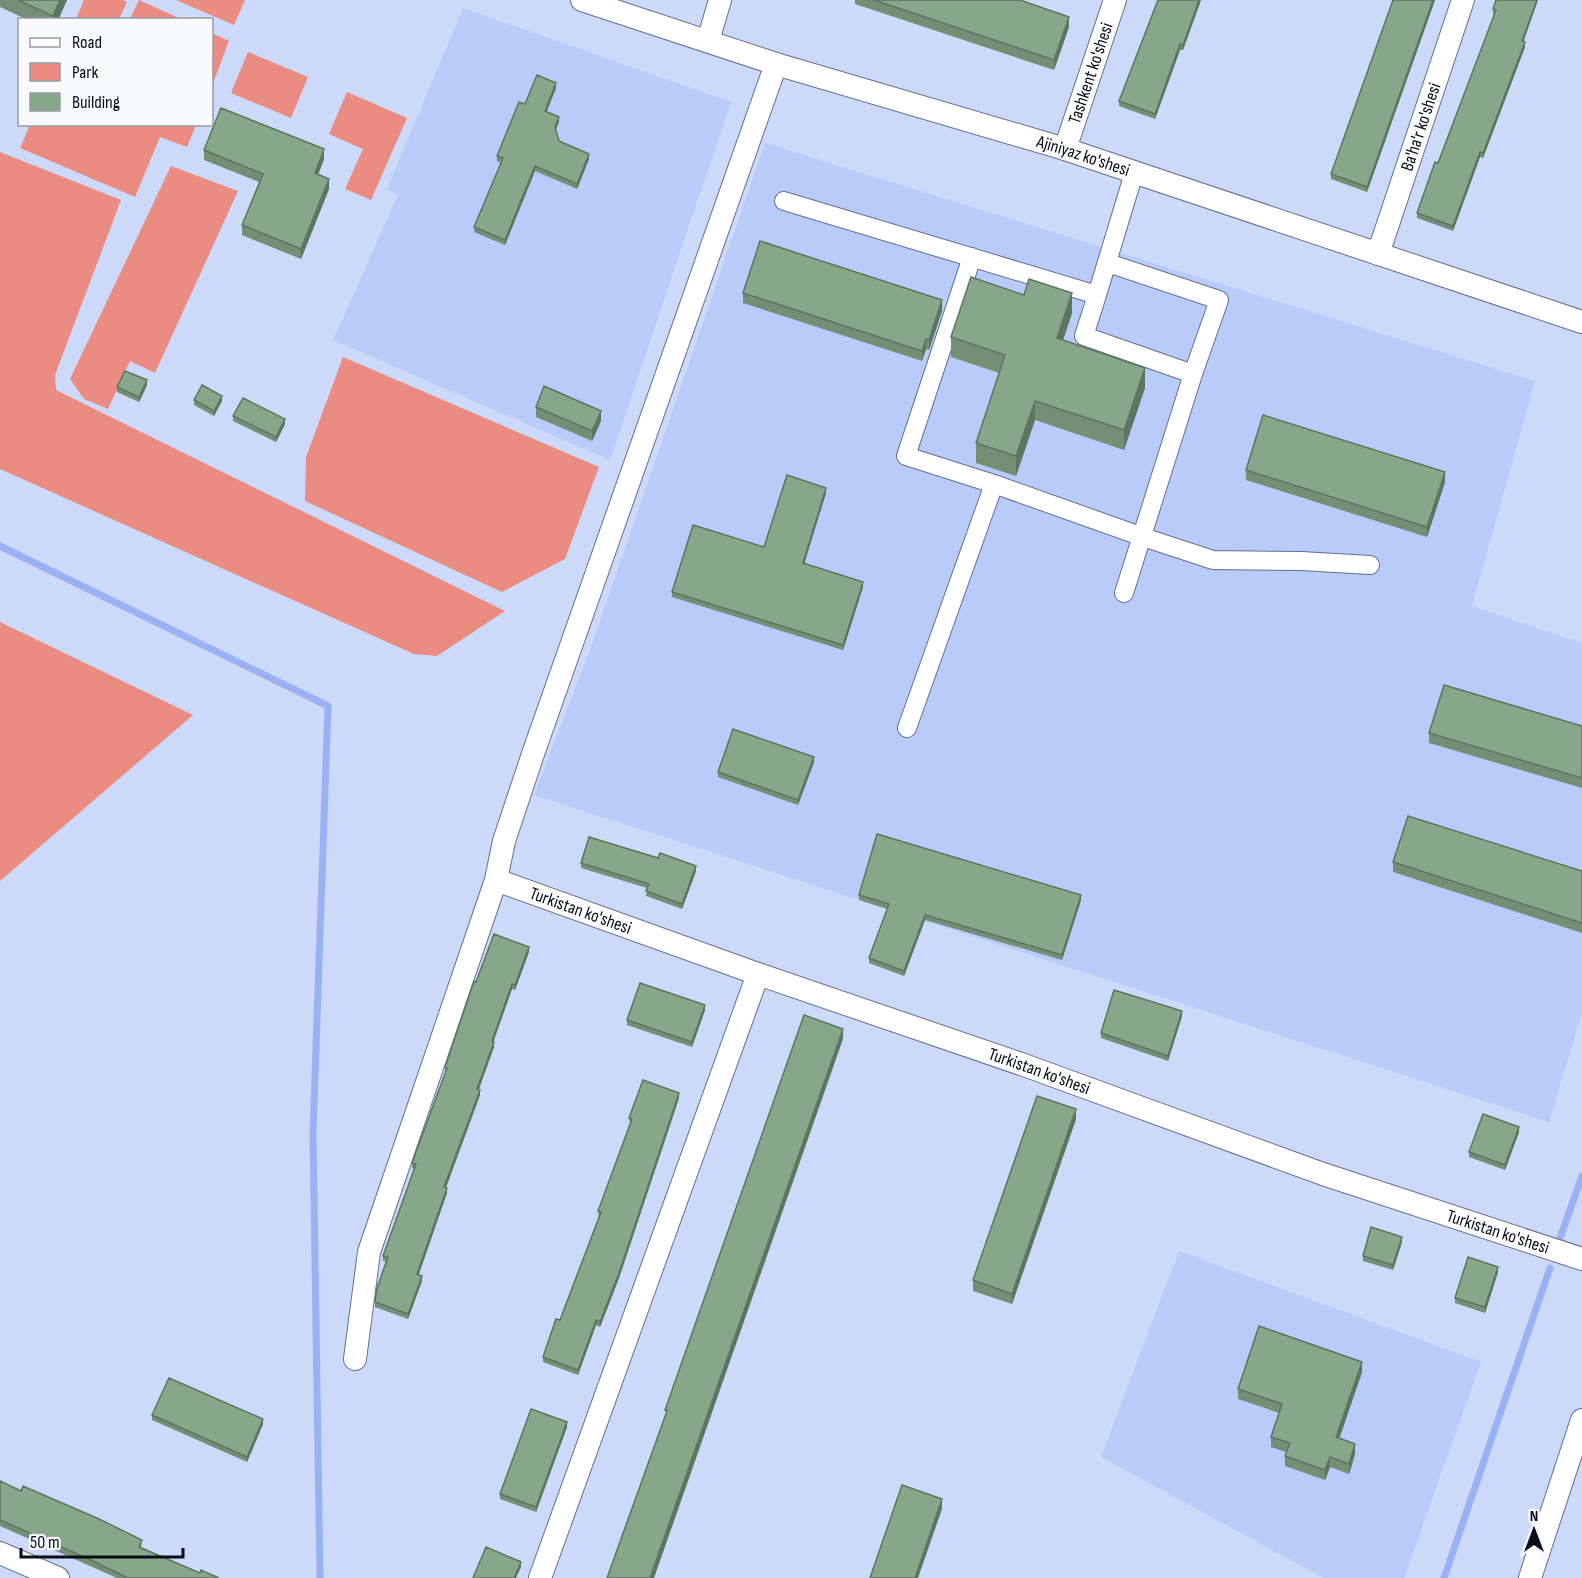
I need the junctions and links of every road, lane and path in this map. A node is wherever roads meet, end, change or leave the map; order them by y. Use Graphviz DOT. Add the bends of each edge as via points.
graph roads {
  1 [pos="582,0"];
  2 [pos="720,0"];
  3 [pos="1116,0"];
  4 [pos="1463,0"];
  5 [pos="708,41"];
  6 [pos="776,64"];
  7 [pos="1065,149"];
  8 [pos="1134,173"];
  9 [pos="784,201"];
  10 [pos="1378,254"];
  11 [pos="972,257"];
  12 [pos="1108,263"];
  13 [pos="1097,295"];
  14 [pos="1582,322"];
  15 [pos="1193,374"];
  16 [pos="994,484"];
  17 [pos="1143,537"];
  18 [pos="1370,565"];
  19 [pos="1124,593"];
  20 [pos="907,728"];
  21 [pos="496,880"];
  22 [pos="758,974"];
  23 [pos="1582,1259"];
  24 [pos="356,1359"];
  25 [pos="1582,1420"];
  26 [pos="0,1553"];
  27 [pos="57,1578"];
  28 [pos="540,1578"];
  29 [pos="1530,1578"];
  1 -- 5 [label="street, Ajiniyaz ko'shesi"];
  2 -- 5 [label="street"];
  3 -- 7 [label="street, Tashkent ko'shesi"];
  4 -- 10 [label="street, Ba'ha'r ko'shesi"];
  5 -- 6 [label="street, Ajiniyaz ko'shesi"];
  6 -- 7 [label="street, Ajiniyaz ko'shesi"];
  6 -- 21 [label="street" via="534,751 504,841"];
  7 -- 8 [label="street, Ajiniyaz ko'shesi"];
  8 -- 10 [label="street, Ajiniyaz ko'shesi"];
  8 -- 12 [label="street"];
  9 -- 11 [label="street"];
  10 -- 14 [label="street, Ajiniyaz ko'shesi"];
  11 -- 13 [label="street"];
  11 -- 16 [label="street" via="906,456"];
  12 -- 13 [label="street"];
  12 -- 15 [label="street" via="1220,300"];
  13 -- 15 [label="street" via="1084,336"];
  15 -- 17 [label="street"];
  16 -- 17 [label="street"];
  16 -- 20 [label="street"];
  17 -- 18 [label="street" via="1213,560"];
  17 -- 19 [label="street"];
  21 -- 22 [label="street, Turkistan ko'shesi"];
  21 -- 24 [label="street" via="369,1252"];
  22 -- 23 [label="street, Turkistan ko'shesi" via="1323,1174"];
  22 -- 28 [label="street"];
  25 -- 29 [label="street"];
  26 -- 27 [label="street"];
}
